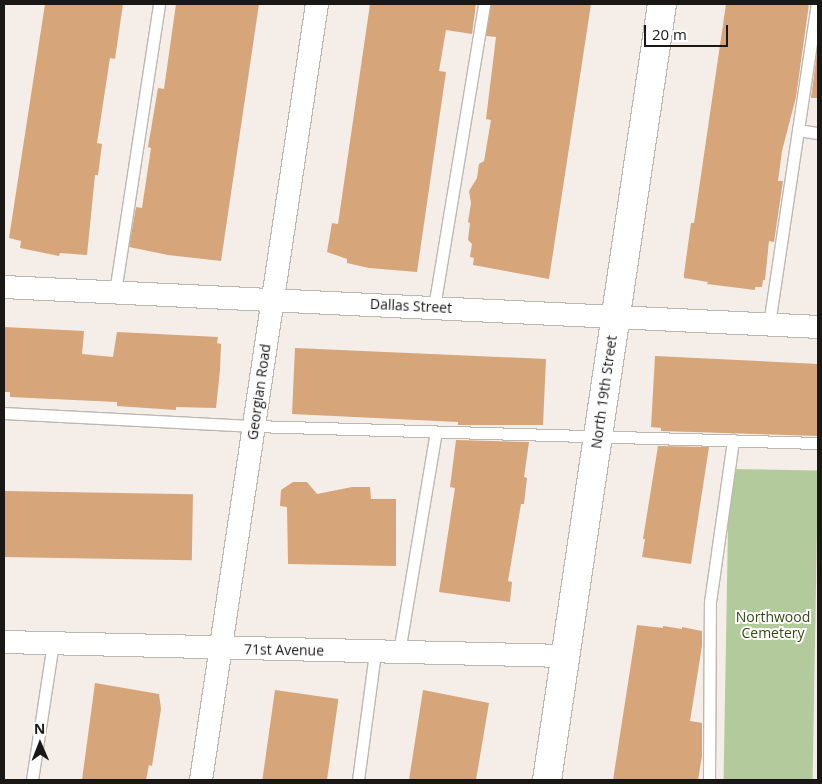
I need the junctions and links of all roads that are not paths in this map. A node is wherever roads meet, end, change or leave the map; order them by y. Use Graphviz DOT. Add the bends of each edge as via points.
graph roads {
  1 [pos="159,4"];
  2 [pos="317,4"];
  3 [pos="484,4"];
  4 [pos="662,4"];
  5 [pos="817,4"];
  6 [pos="798,130"];
  7 [pos="818,133"];
  8 [pos="4,287"];
  9 [pos="115,292"];
  10 [pos="273,299"];
  11 [pos="434,307"];
  12 [pos="616,316"];
  13 [pos="770,324"];
  14 [pos="818,327"];
  15 [pos="4,413"];
  16 [pos="254,426"];
  17 [pos="436,432"];
  18 [pos="598,437"];
  19 [pos="733,440"];
  20 [pos="818,443"];
  21 [pos="4,642"];
  22 [pos="53,643"];
  23 [pos="221,648"];
  24 [pos="375,652"];
  25 [pos="399,652"];
  26 [pos="565,656"];
  27 [pos="32,780"];
  28 [pos="201,780"];
  29 [pos="358,780"];
  30 [pos="547,780"];
  31 [pos="709,780"];
  1 -- 9 [label="lane"];
  2 -- 10 [label="street, Georgian Road"];
  3 -- 11 [label="lane"];
  4 -- 12 [label="street, North 19th Street"];
  5 -- 6 [label="lane"];
  6 -- 7 [label="lane"];
  6 -- 13 [label="lane"];
  8 -- 9 [label="street, Dallas Street"];
  9 -- 10 [label="street, Dallas Street"];
  10 -- 11 [label="street, Dallas Street"];
  10 -- 16 [label="street, Georgian Road"];
  11 -- 12 [label="street, Dallas Street"];
  12 -- 13 [label="street, Dallas Street"];
  12 -- 18 [label="street, North 19th Street"];
  13 -- 14 [label="street, Dallas Street"];
  15 -- 16 [label="lane"];
  16 -- 17 [label="lane"];
  16 -- 23 [label="street, Georgian Road"];
  17 -- 18 [label="lane"];
  17 -- 25 [label="lane"];
  18 -- 19 [label="lane"];
  18 -- 26 [label="street, North 19th Street"];
  19 -- 20 [label="lane"];
  19 -- 31 [label="lane" via="710,602"];
  21 -- 22 [label="street, 71st Avenue"];
  22 -- 23 [label="street, 71st Avenue"];
  22 -- 27 [label="lane"];
  23 -- 24 [label="street, 71st Avenue"];
  23 -- 28 [label="street, Georgian Road"];
  24 -- 25 [label="street, 71st Avenue"];
  24 -- 29 [label="lane"];
  25 -- 26 [label="street, 71st Avenue"];
  26 -- 30 [label="street, North 19th Street"];
}
